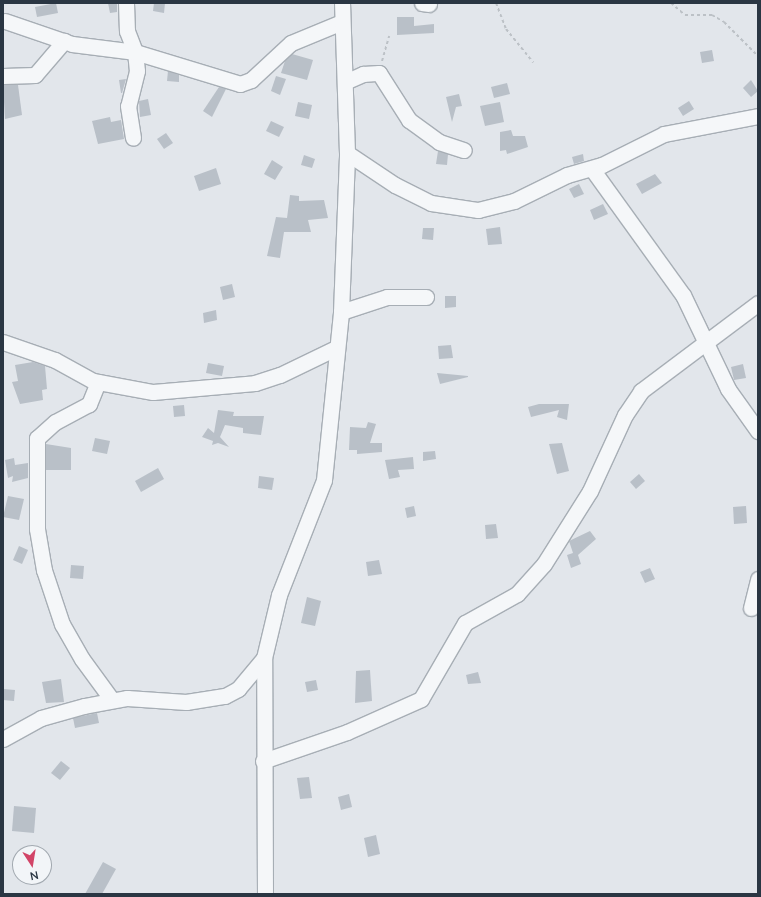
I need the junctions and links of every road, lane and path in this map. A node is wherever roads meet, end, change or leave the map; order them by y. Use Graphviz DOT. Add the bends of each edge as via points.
graph roads {
  1 [pos="126,3"];
  2 [pos="342,3"];
  3 [pos="496,3"];
  4 [pos="671,3"];
  5 [pos="5,21"];
  6 [pos="342,22"];
  7 [pos="389,36"];
  8 [pos="64,41"];
  9 [pos="135,52"];
  10 [pos="758,56"];
  11 [pos="533,62"];
  12 [pos="379,73"];
  13 [pos="3,76"];
  14 [pos="346,82"];
  15 [pos="758,116"];
  16 [pos="133,138"];
  17 [pos="464,150"];
  18 [pos="347,153"];
  19 [pos="592,168"];
  20 [pos="426,297"];
  21 [pos="758,302"];
  22 [pos="341,312"];
  23 [pos="3,342"];
  24 [pos="707,343"];
  25 [pos="336,348"];
  26 [pos="98,382"];
  27 [pos="756,427"];
  28 [pos="758,579"];
  29 [pos="751,608"];
  30 [pos="264,658"];
  31 [pos="112,700"];
  32 [pos="3,739"];
  33 [pos="263,761"];
  34 [pos="265,894"];
  1 -- 9 [label="street" via="127,30"];
  2 -- 6 [label="street"];
  3 -- 11 [label="path" via="506,29"];
  4 -- 10 [label="path" via="685,14 712,15 724,22"];
  5 -- 8 [label="street"];
  6 -- 9 [label="street" via="291,43 251,80 240,84"];
  6 -- 14 [label="street"];
  7 -- 12 [label="path"];
  8 -- 9 [label="street"];
  8 -- 13 [label="street" via="36,75"];
  9 -- 16 [label="street" via="136,79 128,114"];
  12 -- 14 [label="street" via="363,74"];
  12 -- 17 [label="street" via="409,120 439,142"];
  14 -- 18 [label="street"];
  15 -- 19 [label="street" via="664,134"];
  18 -- 19 [label="street" via="395,185 431,203 478,210 514,201 561,177"];
  18 -- 22 [label="street"];
  19 -- 24 [label="street" via="683,295"];
  20 -- 22 [label="street" via="387,297"];
  21 -- 24 [label="street"];
  22 -- 25 [label="street"];
  23 -- 26 [label="street" via="54,360"];
  24 -- 27 [label="street" via="731,395"];
  24 -- 33 [label="street" via="640,391 625,415 590,491 544,564 517,594 464,623 421,699 346,732"];
  25 -- 26 [label="street" via="280,375 255,383 153,392"];
  25 -- 30 [label="street" via="324,480 279,595"];
  26 -- 31 [label="street" via="89,404 55,422 37,438 36,514 44,570 52,601 82,659"];
  28 -- 29 [label="street"];
  30 -- 31 [label="street" via="238,689 225,696 186,702 158,698"];
  30 -- 33 [label="street"];
  31 -- 32 [label="street" via="41,718"];
  33 -- 34 [label="street"];
}
